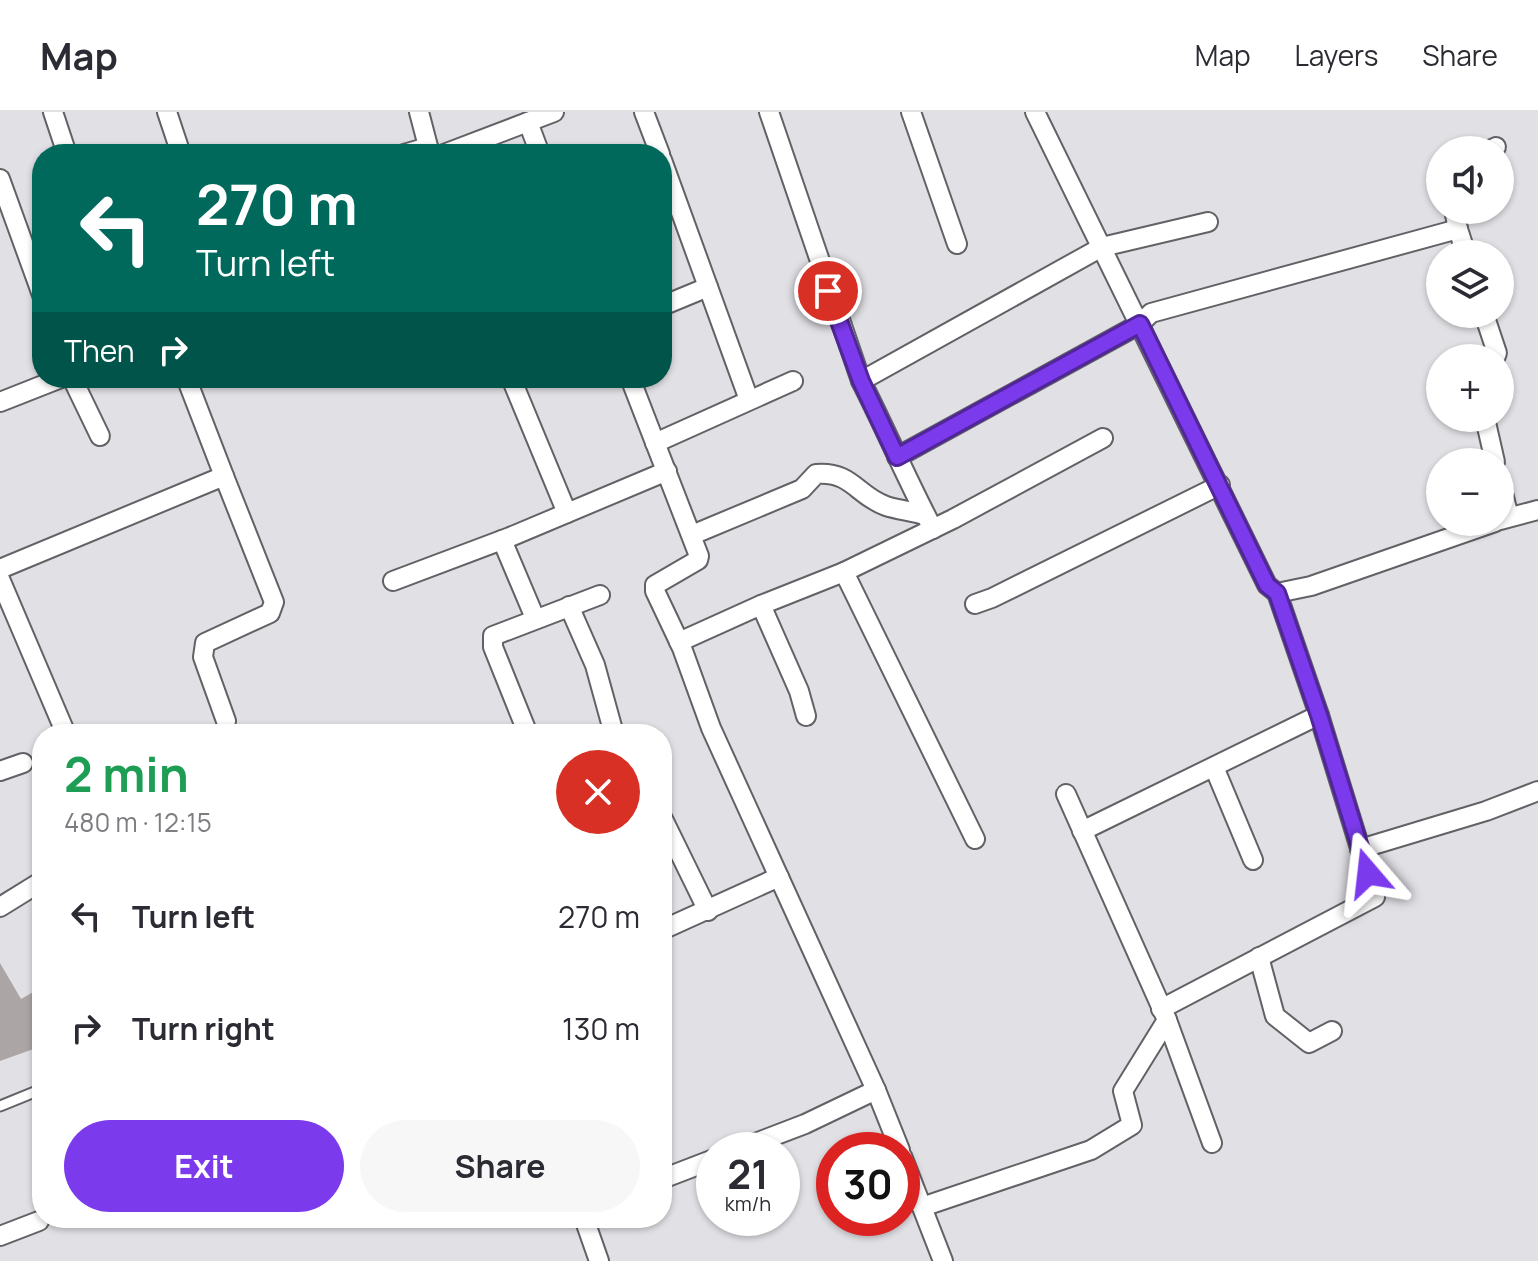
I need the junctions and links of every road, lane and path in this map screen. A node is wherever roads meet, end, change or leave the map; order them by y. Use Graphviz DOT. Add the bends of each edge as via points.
graph roads {
  1 [pos="53,112"];
  2 [pos="167,112"];
  3 [pos="419,112"];
  4 [pos="554,112"];
  5 [pos="644,112"];
  6 [pos="769,112"];
  7 [pos="911,112"];
  8 [pos="1035,112"];
  9 [pos="528,122"];
  10 [pos="64,144"];
  11 [pos="178,144"];
  12 [pos="431,144"];
  13 [pos="459,144"];
  14 [pos="536,144"];
  15 [pos="656,144"];
  16 [pos="672,188"];
  17 [pos="2,189"];
  18 [pos="1208,222"];
  19 [pos="1457,224"];
  20 [pos="1458,229"];
  21 [pos="1462,240"];
  22 [pos="957,244"];
  23 [pos="1102,247"];
  24 [pos="32,268"];
  25 [pos="708,287"];
  26 [pos="672,302"];
  27 [pos="1140,324"];
  28 [pos="793,381"];
  29 [pos="861,381"];
  30 [pos="36,388"];
  31 [pos="77,388"];
  32 [pos="191,388"];
  33 [pos="515,388"];
  34 [pos="634,388"];
  35 [pos="749,400"];
  36 [pos="0,402"];
  37 [pos="100,436"];
  38 [pos="1103,438"];
  39 [pos="655,443"];
  40 [pos="897,457"];
  41 [pos="667,471"];
  42 [pos="224,476"];
  43 [pos="1220,485"];
  44 [pos="1538,510"];
  45 [pos="567,513"];
  46 [pos="1514,516"];
  47 [pos="929,522"];
  48 [pos="692,535"];
  49 [pos="1455,536"];
  50 [pos="502,540"];
  51 [pos="0,569"];
  52 [pos="844,572"];
  53 [pos="0,579"];
  54 [pos="393,581"];
  55 [pos="1277,593"];
  56 [pos="600,595"];
  57 [pos="975,604"];
  58 [pos="761,605"];
  59 [pos="569,606"];
  60 [pos="535,618"];
  61 [pos="679,642"];
  62 [pos="1319,715"];
  63 [pos="806,716"];
  64 [pos="226,721"];
  65 [pos="62,724"];
  66 [pos="524,724"];
  67 [pos="611,724"];
  68 [pos="23,763"];
  69 [pos="1214,767"];
  70 [pos="0,771"];
  71 [pos="1538,791"];
  72 [pos="1066,794"];
  73 [pos="1082,831"];
  74 [pos="672,837"];
  75 [pos="975,839"];
  76 [pos="1360,849"];
  77 [pos="1253,860"];
  78 [pos="779,877"];
  79 [pos="32,887"];
  80 [pos="0,907"];
  81 [pos="708,911"];
  82 [pos="672,926"];
  83 [pos="1259,957"];
  84 [pos="1164,1014"];
  85 [pos="1332,1031"];
  86 [pos="876,1090"];
  87 [pos="32,1093"];
  88 [pos="0,1106"];
  89 [pos="784,1132"];
  90 [pos="893,1132"];
  91 [pos="1212,1143"];
  92 [pos="696,1166"];
  93 [pos="672,1175"];
  94 [pos="920,1202"];
  95 [pos="922,1207"];
  96 [pos="32,1224"];
  97 [pos="587,1228"];
  98 [pos="0,1236"];
  99 [pos="599,1261"];
  100 [pos="943,1261"];
  1 -- 10 [label="street"];
  2 -- 11 [label="street"];
  3 -- 12 [label="street"];
  4 -- 9 [label="street"];
  5 -- 15 [label="street"];
  6 -- 29 [label="street"];
  7 -- 22 [label="street"];
  8 -- 23 [label="street"];
  9 -- 13 [label="street"];
  9 -- 14 [label="street"];
  16 -- 25 [label="street"];
  17 -- 24 [label="street"];
  18 -- 23 [label="street"];
  19 -- 20 [label="street"];
  20 -- 21 [label="street"];
  20 -- 27 [label="street" via="1151,313"];
  23 -- 27 [label="street"];
  23 -- 29 [label="street"];
  25 -- 26 [label="street"];
  25 -- 35 [label="street"];
  27 -- 40 [label="street"];
  27 -- 43 [label="street"];
  28 -- 35 [label="street"];
  29 -- 40 [label="street"];
  30 -- 36 [label="street"];
  31 -- 37 [label="street"];
  32 -- 42 [label="street"];
  33 -- 45 [label="street"];
  34 -- 39 [label="street"];
  35 -- 39 [label="street"];
  38 -- 47 [label="street"];
  39 -- 41 [label="street"];
  40 -- 47 [label="street"];
  41 -- 45 [label="street"];
  41 -- 48 [label="street"];
  42 -- 51 [label="street"];
  42 -- 64 [label="street" via="274,602 270,613 205,643 203,657"];
  43 -- 55 [label="street" via="1267,585"];
  43 -- 57 [label="street"];
  44 -- 46 [label="street"];
  45 -- 50 [label="street"];
  47 -- 48 [label="street" via="885,506 849,479 830,473 816,474 802,489"];
  47 -- 52 [label="street"];
  48 -- 61 [label="street" via="698,560 655,585"];
  49 -- 55 [label="street"];
  50 -- 54 [label="street"];
  50 -- 60 [label="street"];
  52 -- 58 [label="street"];
  52 -- 75 [label="street"];
  53 -- 65 [label="street"];
  55 -- 62 [label="street"];
  56 -- 59 [label="street"];
  58 -- 61 [label="street"];
  58 -- 63 [label="street"];
  59 -- 60 [label="street"];
  59 -- 67 [label="street" via="595,665"];
  60 -- 66 [label="street" via="491,641"];
  61 -- 78 [label="street" via="711,728"];
  62 -- 69 [label="street"];
  62 -- 76 [label="street"];
  68 -- 70 [label="street"];
  69 -- 73 [label="street"];
  69 -- 77 [label="street"];
  71 -- 76 [label="street"];
  72 -- 73 [label="street"];
  73 -- 84 [label="street"];
  74 -- 81 [label="street"];
  76 -- 83 [label="street" via="1375,897"];
  78 -- 81 [label="street"];
  78 -- 86 [label="street"];
  79 -- 80 [label="street"];
  81 -- 82 [label="street"];
  83 -- 84 [label="street"];
  83 -- 85 [label="street" via="1275,1016 1309,1043"];
  84 -- 91 [label="street"];
  84 -- 95 [label="street" via="1123,1091 1132,1125 1091,1150"];
  86 -- 89 [label="street"];
  86 -- 90 [label="street"];
  87 -- 88 [label="lane"];
  92 -- 93 [label="street"];
  94 -- 95 [label="street"];
  95 -- 100 [label="street"];
  96 -- 98 [label="street"];
  97 -- 99 [label="street"];
}
